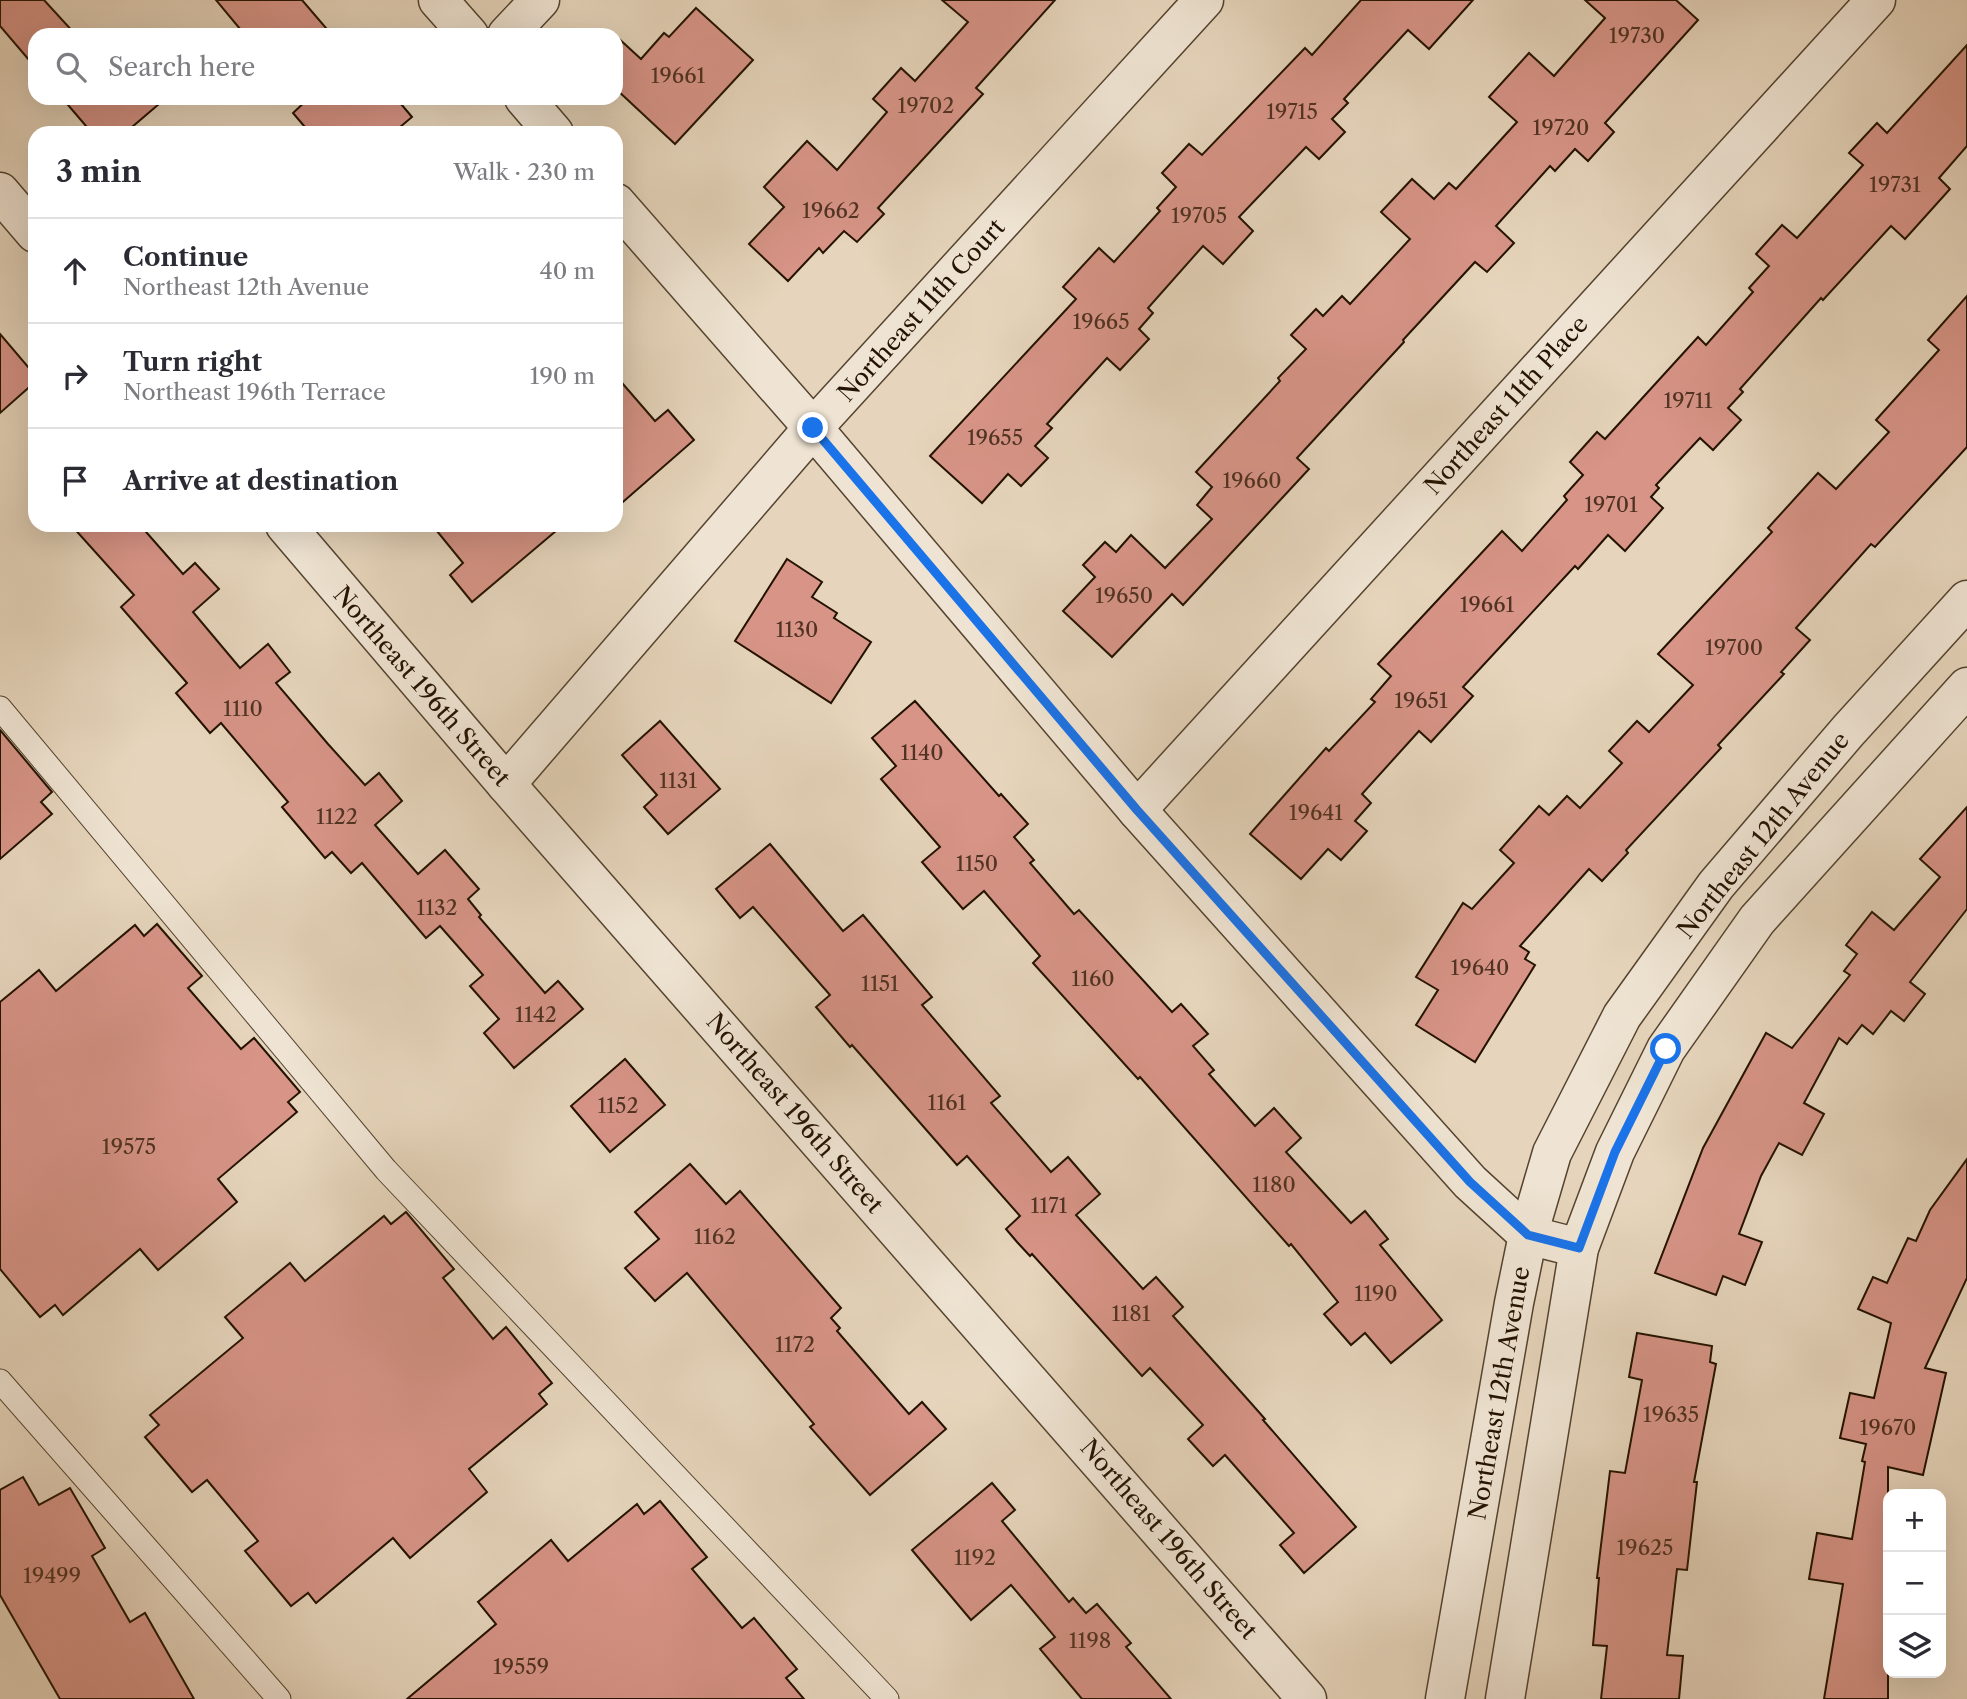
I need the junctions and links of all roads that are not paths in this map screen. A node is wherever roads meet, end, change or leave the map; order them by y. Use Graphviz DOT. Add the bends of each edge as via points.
graph roads {
  1 [pos="438,0"];
  2 [pos="540,0"];
  3 [pos="1204,0"];
  4 [pos="1876,0"];
  5 [pos="463,28"];
  6 [pos="514,28"];
  7 [pos="530,105"];
  8 [pos="548,126"];
  9 [pos="0,192"];
  10 [pos="623,212"];
  11 [pos="28,225"];
  12 [pos="813,428"];
  13 [pos="291,532"];
  14 [pos="1967,600"];
  15 [pos="1967,687"];
  16 [pos="0,708"];
  17 [pos="506,784"];
  18 [pos="1137,810"];
  19 [pos="1528,1235"];
  20 [pos="1579,1248"];
  21 [pos="0,1381"];
  22 [pos="279,1699"];
  23 [pos="887,1699"];
  24 [pos="1307,1699"];
  25 [pos="1444,1699"];
  26 [pos="1505,1699"];
  1 -- 5 [label="street"];
  2 -- 6 [label="street"];
  3 -- 12 [label="street, Northeast 11th Court"];
  4 -- 18 [label="street, Northeast 11th Place"];
  7 -- 8 [label="street"];
  9 -- 11 [label="street"];
  10 -- 12 [label="street"];
  12 -- 17 [label="street, Northeast 11th Court"];
  12 -- 18 [label="street"];
  13 -- 17 [label="street, Northeast 196th Street"];
  14 -- 19 [label="street, Northeast 12th Avenue" via="1716,885 1622,1016 1552,1153"];
  15 -- 20 [label="street, Northeast 12th Avenue" via="1757,920 1666,1049 1615,1152"];
  16 -- 23 [label="lane" via="386,1170"];
  17 -- 24 [label="street, Northeast 196th Street"];
  18 -- 19 [label="street" via="1470,1182"];
  19 -- 20 [label="street"];
  19 -- 25 [label="street, Northeast 12th Avenue"];
  20 -- 26 [label="street, Northeast 12th Avenue"];
  21 -- 22 [label="lane"];
}
